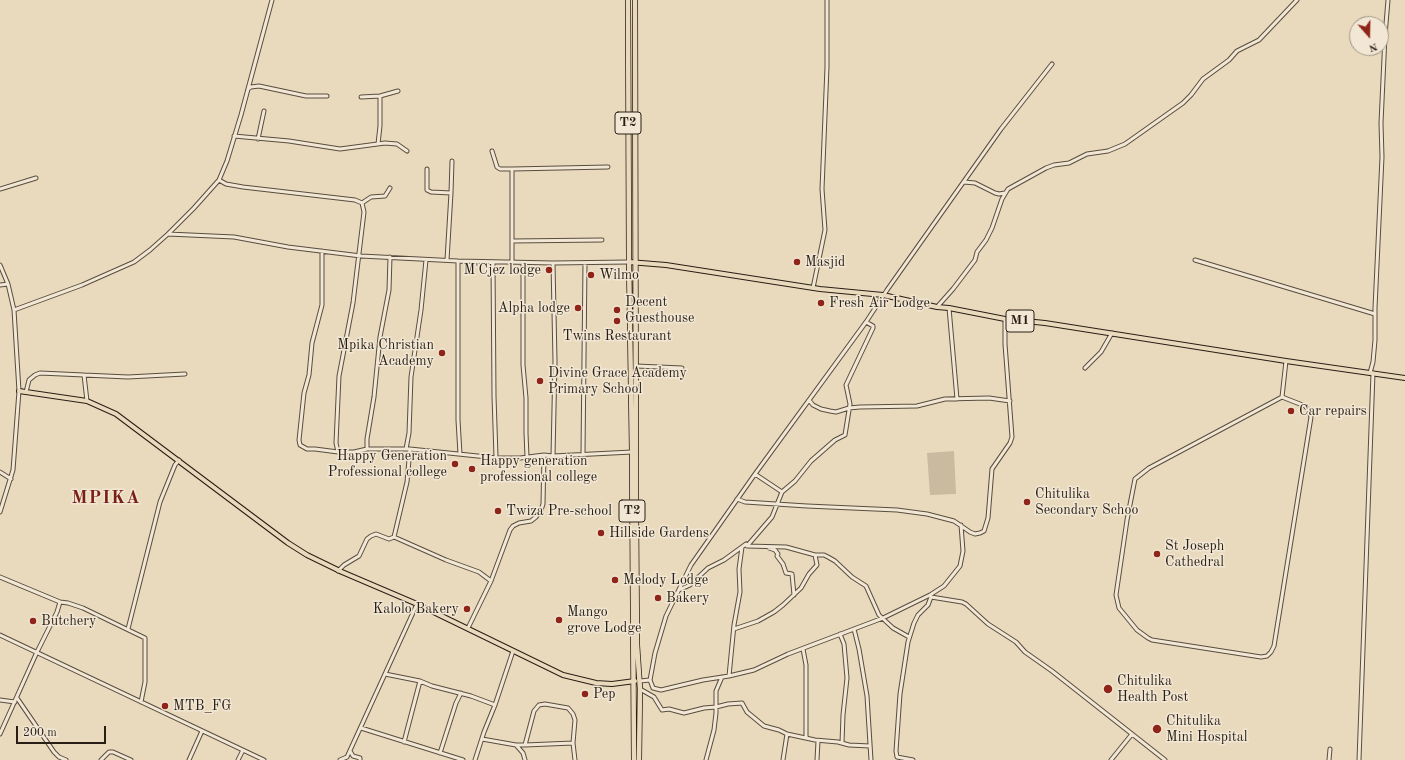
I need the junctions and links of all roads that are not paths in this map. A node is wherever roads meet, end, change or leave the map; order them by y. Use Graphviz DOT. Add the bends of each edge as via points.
graph roads {
  1 [pos="272,0"];
  2 [pos="628,0"];
  3 [pos="635,0"];
  4 [pos="827,0"];
  5 [pos="1297,0"];
  6 [pos="1388,0"];
  7 [pos="1052,64"];
  8 [pos="247,90"];
  9 [pos="398,91"];
  10 [pos="327,96"];
  11 [pos="380,96"];
  12 [pos="361,97"];
  13 [pos="264,111"];
  14 [pos="234,136"];
  15 [pos="258,139"];
  16 [pos="378,144"];
  17 [pos="407,151"];
  18 [pos="492,151"];
  19 [pos="452,161"];
  20 [pos="608,167"];
  21 [pos="427,169"];
  22 [pos="512,169"];
  23 [pos="36,178"];
  24 [pos="219,180"];
  25 [pos="964,182"];
  26 [pos="390,188"];
  27 [pos="0,189"];
  28 [pos="1005,192"];
  29 [pos="452,193"];
  30 [pos="362,203"];
  31 [pos="168,234"];
  32 [pos="602,240"];
  33 [pos="512,241"];
  34 [pos="322,251"];
  35 [pos="359,256"];
  36 [pos="390,257"];
  37 [pos="426,260"];
  38 [pos="447,260"];
  39 [pos="1195,260"];
  40 [pos="458,261"];
  41 [pos="493,262"];
  42 [pos="512,262"];
  43 [pos="629,262"];
  44 [pos="636,262"];
  45 [pos="524,263"];
  46 [pos="553,263"];
  47 [pos="585,263"];
  48 [pos="0,264"];
  49 [pos="8,284"];
  50 [pos="0,285"];
  51 [pos="813,288"];
  52 [pos="883,295"];
  53 [pos="937,307"];
  54 [pos="949,308"];
  55 [pos="14,310"];
  56 [pos="1375,314"];
  57 [pos="1005,319"];
  58 [pos="866,322"];
  59 [pos="1112,333"];
  60 [pos="1286,361"];
  61 [pos="636,366"];
  62 [pos="682,368"];
  63 [pos="1085,368"];
  64 [pos="1372,373"];
  65 [pos="185,374"];
  66 [pos="84,375"];
  67 [pos="1405,378"];
  68 [pos="19,391"];
  69 [pos="26,392"];
  70 [pos="1282,397"];
  71 [pos="957,399"];
  72 [pos="809,400"];
  73 [pos="87,401"];
  74 [pos="1010,401"];
  75 [pos="848,408"];
  76 [pos="366,449"];
  77 [pos="408,449"];
  78 [pos="338,452"];
  79 [pos="632,452"];
  80 [pos="460,454"];
  81 [pos="584,454"];
  82 [pos="544,455"];
  83 [pos="553,456"];
  84 [pos="496,457"];
  85 [pos="527,457"];
  86 [pos="179,460"];
  87 [pos="0,472"];
  88 [pos="755,474"];
  89 [pos="11,479"];
  90 [pos="782,492"];
  91 [pos="737,499"];
  92 [pos="777,503"];
  93 [pos="0,512"];
  94 [pos="961,525"];
  95 [pos="394,537"];
  96 [pos="747,546"];
  97 [pos="765,546"];
  98 [pos="742,547"];
  99 [pos="815,555"];
  100 [pos="338,571"];
  101 [pos="0,577"];
  102 [pos="490,581"];
  103 [pos="679,590"];
  104 [pos="794,595"];
  105 [pos="930,596"];
  106 [pos="60,602"];
  107 [pos="417,604"];
  108 [pos="883,618"];
  109 [pos="468,628"];
  110 [pos="128,629"];
  111 [pos="734,629"];
  112 [pos="854,629"];
  113 [pos="840,634"];
  114 [pos="0,635"];
  115 [pos="909,637"];
  116 [pos="803,649"];
  117 [pos="513,651"];
  118 [pos="38,652"];
  119 [pos="385,674"];
  120 [pos="729,676"];
  121 [pos="722,677"];
  122 [pos="650,680"];
  123 [pos="420,681"];
  124 [pos="640,681"];
  125 [pos="632,682"];
  126 [pos="640,689"];
  127 [pos="461,694"];
  128 [pos="17,698"];
  129 [pos="0,700"];
  130 [pos="15,702"];
  131 [pos="141,702"];
  132 [pos="495,705"];
  133 [pos="716,708"];
  134 [pos="361,728"];
  135 [pos="1,730"];
  136 [pos="202,731"];
  137 [pos="0,734"];
  138 [pos="787,734"];
  139 [pos="1132,734"];
  140 [pos="806,738"];
  141 [pos="482,739"];
  142 [pos="818,741"];
  143 [pos="404,742"];
  144 [pos="573,743"];
  145 [pos="842,744"];
  146 [pos="516,745"];
  147 [pos="525,745"];
  148 [pos="870,746"];
  149 [pos="1330,749"];
  150 [pos="243,750"];
  151 [pos="350,751"];
  152 [pos="440,753"];
  153 [pos="897,754"];
  154 [pos="347,758"];
  155 [pos="190,759"];
  156 [pos="65,760"];
  157 [pos="101,760"];
  158 [pos="132,760"];
  159 [pos="238,760"];
  160 [pos="264,760"];
  161 [pos="340,760"];
  162 [pos="360,760"];
  163 [pos="463,760"];
  164 [pos="475,760"];
  165 [pos="525,760"];
  166 [pos="575,760"];
  167 [pos="634,760"];
  168 [pos="639,760"];
  169 [pos="706,760"];
  170 [pos="783,760"];
  171 [pos="817,760"];
  172 [pos="871,760"];
  173 [pos="897,760"];
  174 [pos="913,760"];
  175 [pos="1112,760"];
  176 [pos="1165,760"];
  177 [pos="1329,760"];
  178 [pos="1359,760"];
  1 -- 8 [label="street"];
  2 -- 43 [label="highway, T2"];
  3 -- 44 [label="highway, T2"];
  4 -- 51 [label="street" via="828,67 822,189 825,230"];
  5 -- 28 [label="street" via="1259,40 1237,51 1203,79 1178,107 1125,144 1046,168"];
  6 -- 56 [label="street"];
  7 -- 25 [label="street"];
  8 -- 10 [label="street" via="260,86 306,96"];
  8 -- 14 [label="street"];
  9 -- 11 [label="street"];
  11 -- 12 [label="street"];
  11 -- 16 [label="street"];
  13 -- 15 [label="street"];
  14 -- 15 [label="street"];
  14 -- 24 [label="street"];
  15 -- 16 [label="street" via="340,149"];
  16 -- 17 [label="street" via="397,144"];
  18 -- 22 [label="street" via="497,167"];
  19 -- 29 [label="street"];
  20 -- 22 [label="street"];
  21 -- 29 [label="street" via="427,190"];
  22 -- 33 [label="street"];
  23 -- 27 [label="street"];
  24 -- 30 [label="street" via="242,187 355,200"];
  24 -- 31 [label="street"];
  25 -- 28 [label="street" via="975,183 999,194"];
  25 -- 52 [label="street"];
  26 -- 30 [label="street" via="385,196 371,197"];
  28 -- 53 [label="street" via="986,240 974,260"];
  29 -- 38 [label="street"];
  30 -- 35 [label="street" via="364,212"];
  31 -- 34 [label="street" via="234,237"];
  31 -- 55 [label="street" via="134,262 82,285"];
  32 -- 33 [label="street"];
  33 -- 42 [label="street"];
  34 -- 35 [label="street"];
  34 -- 78 [label="street" via="322,305 312,343 299,440 300,445 307,449"];
  35 -- 36 [label="street"];
  35 -- 78 [label="street" via="340,376 336,443"];
  36 -- 37 [label="street"];
  36 -- 76 [label="street" via="389,290 380,337"];
  37 -- 38 [label="street"];
  37 -- 77 [label="street" via="411,376"];
  38 -- 40 [label="street"];
  39 -- 56 [label="street"];
  40 -- 41 [label="street"];
  40 -- 80 [label="street"];
  41 -- 42 [label="street"];
  41 -- 84 [label="street"];
  42 -- 45 [label="street"];
  43 -- 44 [label="main road, M1"];
  43 -- 47 [label="street"];
  43 -- 79 [label="highway, T2"];
  44 -- 51 [label="main road, M1"];
  44 -- 61 [label="highway, T2"];
  45 -- 46 [label="street"];
  45 -- 85 [label="street" via="523,365"];
  46 -- 47 [label="street"];
  46 -- 83 [label="street"];
  47 -- 81 [label="street"];
  48 -- 49 [label="street"];
  49 -- 50 [label="street"];
  49 -- 55 [label="street"];
  51 -- 52 [label="main road, M1"];
  52 -- 53 [label="main road, M1"];
  52 -- 58 [label="street"];
  53 -- 54 [label="main road, M1"];
  54 -- 57 [label="main road, M1"];
  54 -- 71 [label="street"];
  55 -- 68 [label="street"];
  56 -- 64 [label="street"];
  57 -- 59 [label="main road, M1"];
  57 -- 74 [label="street"];
  58 -- 72 [label="street"];
  58 -- 75 [label="street" via="873,326 846,385"];
  59 -- 60 [label="main road, M1"];
  59 -- 63 [label="street" via="1100,352"];
  60 -- 64 [label="main road, M1"];
  60 -- 70 [label="street"];
  61 -- 62 [label="street"];
  61 -- 124 [label="highway, T2"];
  64 -- 67 [label="main road, M1"];
  64 -- 178 [label="street"];
  65 -- 66 [label="street" via="128,377"];
  66 -- 69 [label="street" via="35,375 29,380"];
  66 -- 73 [label="street"];
  68 -- 69 [label="main road"];
  68 -- 89 [label="street"];
  69 -- 73 [label="main road"];
  70 -- 70 [label="street" via="1149,468 1135,479 1116,595 1118,608 1137,630 1148,638 1261,656 1267,656 1271,652 1311,417 1305,406"];
  71 -- 74 [label="street" via="989,398"];
  71 -- 75 [label="street" via="944,399 917,406"];
  72 -- 75 [label="street" via="813,405 830,412"];
  72 -- 88 [label="street"];
  73 -- 86 [label="main road" via="116,414"];
  74 -- 94 [label="street" via="1012,437 1010,444 992,469 986,527 976,534"];
  75 -- 90 [label="street" via="845,434 811,461"];
  76 -- 77 [label="street"];
  76 -- 78 [label="street"];
  77 -- 80 [label="street"];
  77 -- 95 [label="street" via="407,482"];
  79 -- 81 [label="street"];
  79 -- 125 [label="highway, T2"];
  80 -- 84 [label="street"];
  81 -- 83 [label="street"];
  82 -- 83 [label="street"];
  82 -- 85 [label="street"];
  82 -- 102 [label="street" via="542,510 531,521 519,523 510,530"];
  84 -- 85 [label="street"];
  86 -- 100 [label="main road" via="288,542"];
  86 -- 110 [label="street" via="160,502"];
  87 -- 89 [label="street"];
  88 -- 90 [label="street"];
  88 -- 91 [label="street"];
  89 -- 93 [label="street"];
  90 -- 92 [label="street"];
  91 -- 92 [label="street" via="744,502"];
  91 -- 103 [label="street" via="691,565"];
  92 -- 94 [label="street" via="897,510 927,514"];
  92 -- 96 [label="street" via="770,519"];
  94 -- 105 [label="street" via="963,551 960,566 944,586"];
  95 -- 100 [label="street" via="389,539 376,534 371,536 360,554"];
  95 -- 102 [label="street" via="479,572"];
  96 -- 97 [label="street"];
  96 -- 98 [label="street" via="746,544"];
  97 -- 99 [label="street" via="786,547"];
  97 -- 104 [label="street" via="775,550 786,573 792,574"];
  98 -- 103 [label="street" via="708,568 690,585"];
  98 -- 111 [label="street" via="739,569 740,592"];
  99 -- 104 [label="street" via="817,565"];
  99 -- 108 [label="street" via="824,555 835,561 866,586 876,612"];
  100 -- 107 [label="main road"];
  101 -- 106 [label="street"];
  102 -- 109 [label="street"];
  103 -- 122 [label="street" via="666,616"];
  104 -- 111 [label="street" via="769,615"];
  105 -- 108 [label="street"];
  105 -- 115 [label="street" via="928,605 916,619"];
  105 -- 139 [label="street" via="966,604 988,624 1016,642 1025,652"];
  106 -- 110 [label="street" via="73,604"];
  106 -- 118 [label="street"];
  107 -- 109 [label="main road"];
  107 -- 119 [label="street"];
  108 -- 112 [label="street"];
  108 -- 115 [label="street"];
  109 -- 117 [label="main road"];
  110 -- 131 [label="street" via="146,638 145,682"];
  111 -- 120 [label="street"];
  112 -- 113 [label="street"];
  112 -- 148 [label="street" via="868,696"];
  113 -- 116 [label="street"];
  113 -- 145 [label="street" via="844,644 848,678"];
  114 -- 118 [label="street"];
  115 -- 153 [label="street" via="900,694"];
  116 -- 120 [label="street" via="754,670"];
  116 -- 140 [label="street" via="806,665"];
  117 -- 125 [label="main road" via="563,675 582,680 612,684"];
  117 -- 132 [label="street"];
  118 -- 128 [label="street"];
  118 -- 131 [label="street"];
  119 -- 123 [label="street"];
  119 -- 134 [label="street"];
  120 -- 121 [label="street"];
  121 -- 122 [label="street" via="661,690 653,688"];
  121 -- 133 [label="street" via="716,691"];
  122 -- 124 [label="street"];
  123 -- 127 [label="street"];
  123 -- 143 [label="street"];
  124 -- 125 [label="main road"];
  124 -- 126 [label="highway, T2"];
  125 -- 167 [label="highway, T2"];
  126 -- 133 [label="street" via="654,697 662,710 684,713"];
  126 -- 168 [label="highway, T2"];
  127 -- 132 [label="street"];
  127 -- 152 [label="street"];
  128 -- 130 [label="street"];
  128 -- 156 [label="street" via="54,752"];
  129 -- 130 [label="street"];
  130 -- 135 [label="street"];
  131 -- 136 [label="street"];
  132 -- 141 [label="street"];
  133 -- 138 [label="street" via="742,703 747,712 764,726"];
  133 -- 169 [label="street" via="714,730"];
  134 -- 143 [label="street"];
  134 -- 151 [label="street"];
  135 -- 137 [label="street"];
  136 -- 150 [label="street"];
  136 -- 155 [label="street"];
  138 -- 140 [label="street"];
  138 -- 170 [label="street"];
  139 -- 175 [label="street"];
  139 -- 176 [label="street"];
  140 -- 142 [label="street"];
  141 -- 146 [label="street"];
  141 -- 164 [label="street"];
  142 -- 145 [label="street"];
  142 -- 171 [label="street"];
  143 -- 152 [label="street"];
  144 -- 147 [label="street"];
  144 -- 147 [label="street" via="574,714 568,708 545,704 536,708"];
  144 -- 166 [label="street"];
  145 -- 148 [label="street"];
  146 -- 147 [label="street"];
  146 -- 165 [label="street"];
  148 -- 172 [label="street"];
  149 -- 177 [label="street"];
  150 -- 159 [label="street"];
  150 -- 160 [label="street"];
  151 -- 154 [label="street"];
  151 -- 162 [label="street"];
  152 -- 163 [label="street"];
  153 -- 173 [label="street"];
  153 -- 174 [label="street" via="897,757"];
  154 -- 161 [label="street"];
  157 -- 158 [label="street" via="109,752 113,752"];
}
